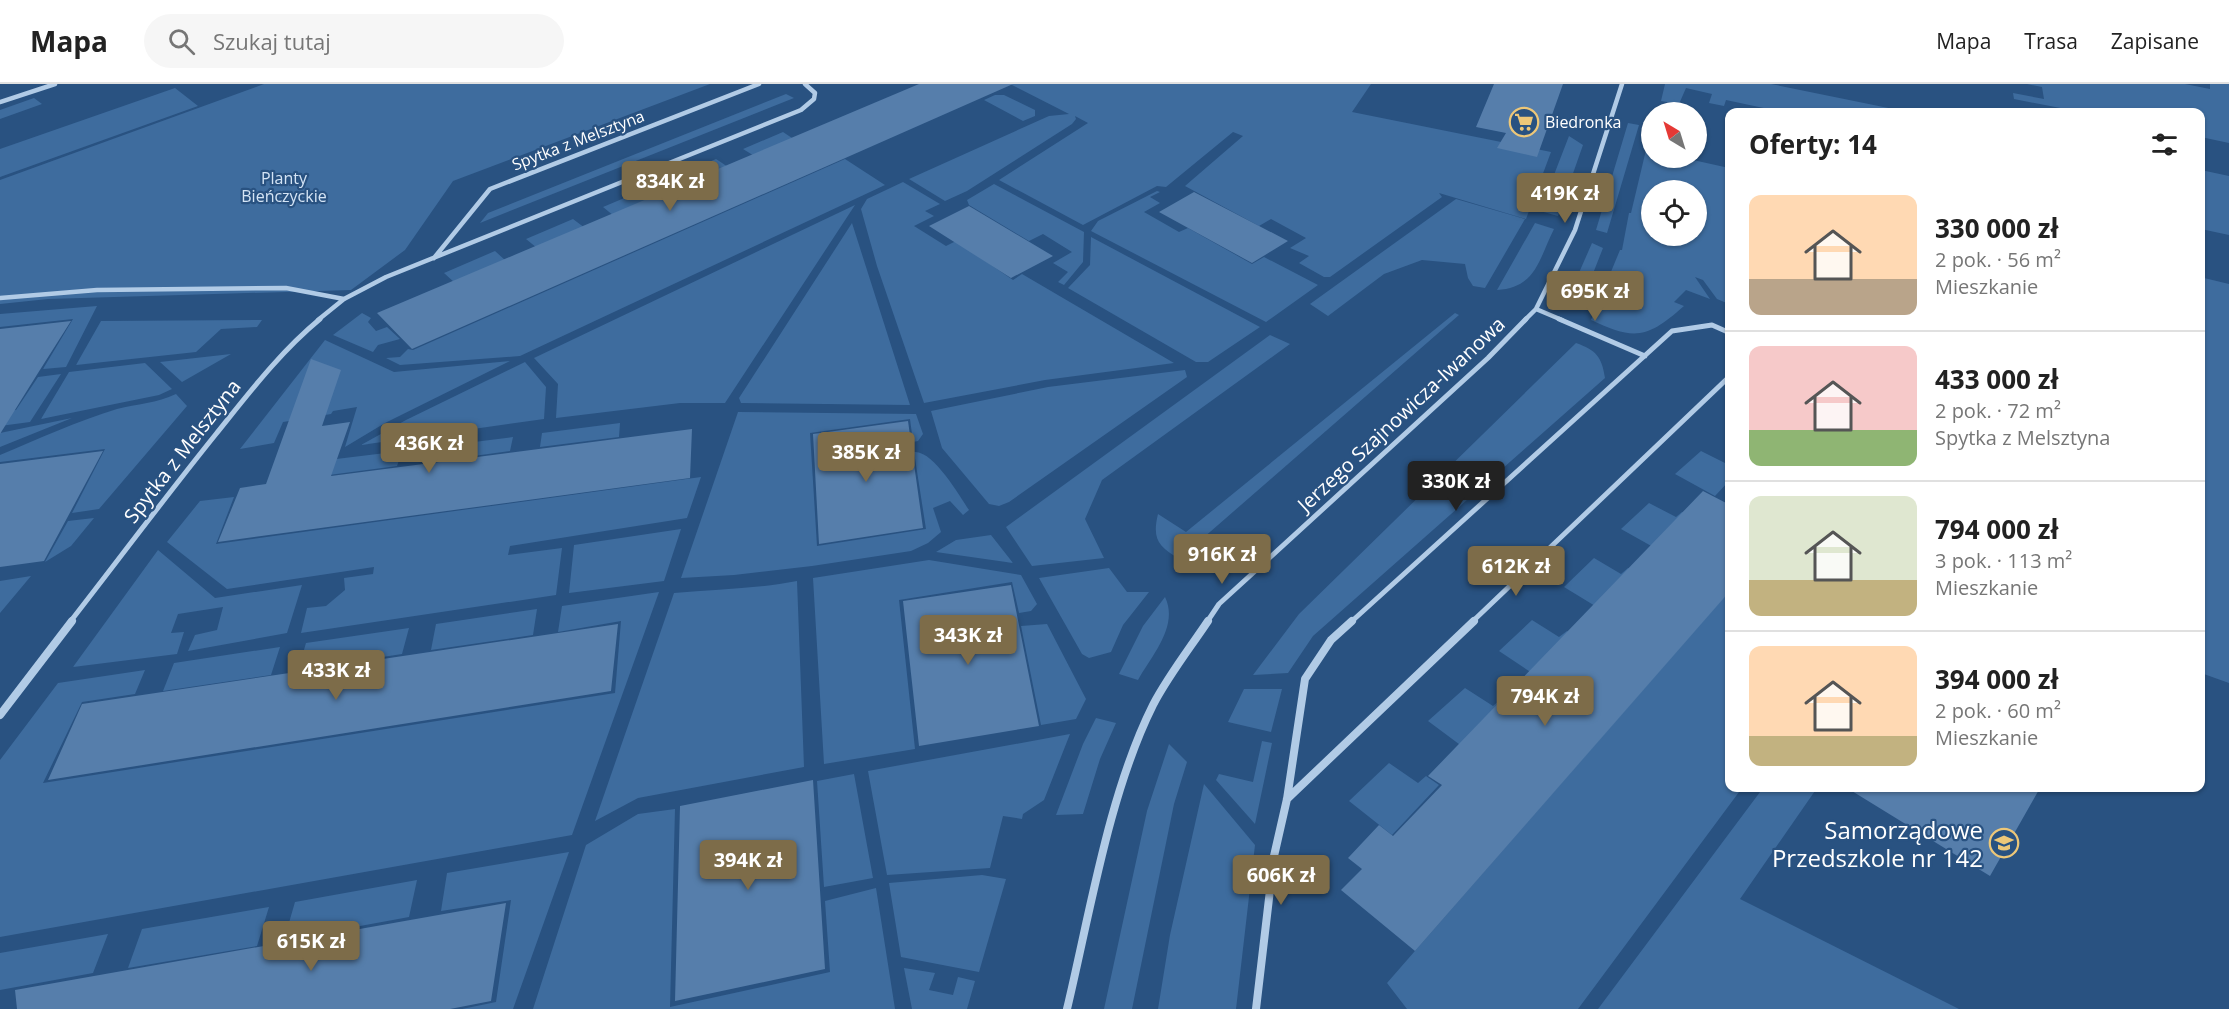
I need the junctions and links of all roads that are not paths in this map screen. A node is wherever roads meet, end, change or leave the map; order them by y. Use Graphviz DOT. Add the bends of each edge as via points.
graph roads {
  1 [pos="55,84"];
  2 [pos="759,84"];
  3 [pos="805,84"];
  4 [pos="1623,84"];
  5 [pos="0,102"];
  6 [pos="434,258"];
  7 [pos="0,298"];
  8 [pos="344,299"];
  9 [pos="1536,309"];
  10 [pos="1725,331"];
  11 [pos="1646,356"];
  12 [pos="1725,381"];
  13 [pos="0,715"];
  14 [pos="1287,799"];
  15 [pos="1067,1009"];
  16 [pos="1256,1009"];
  1 -- 5 [label="street"];
  2 -- 6 [label="street, Spytka z Melsztyna" via="490,189"];
  3 -- 6 [label="street, Spytka z Melsztyna" via="815,93 814,99 801,110"];
  4 -- 9 [label="street, Jerzego Szajnowicza-Iwanowa" via="1575,230"];
  6 -- 8 [label="street, Spytka z Melsztyna"];
  7 -- 8 [label="street" via="97,290 286,288"];
  8 -- 13 [label="street, Spytka z Melsztyna" via="291,344 263,375"];
  9 -- 11 [label="street"];
  9 -- 15 [label="street, Jerzego Szajnowicza-Iwanowa" via="1488,358 1219,604 1154,703 1139,736 1112,820"];
  10 -- 11 [label="street" via="1712,325 1672,331"];
  11 -- 14 [label="street" via="1331,640 1305,680"];
  12 -- 14 [label="street"];
  14 -- 16 [label="street" via="1274,856"];
}
